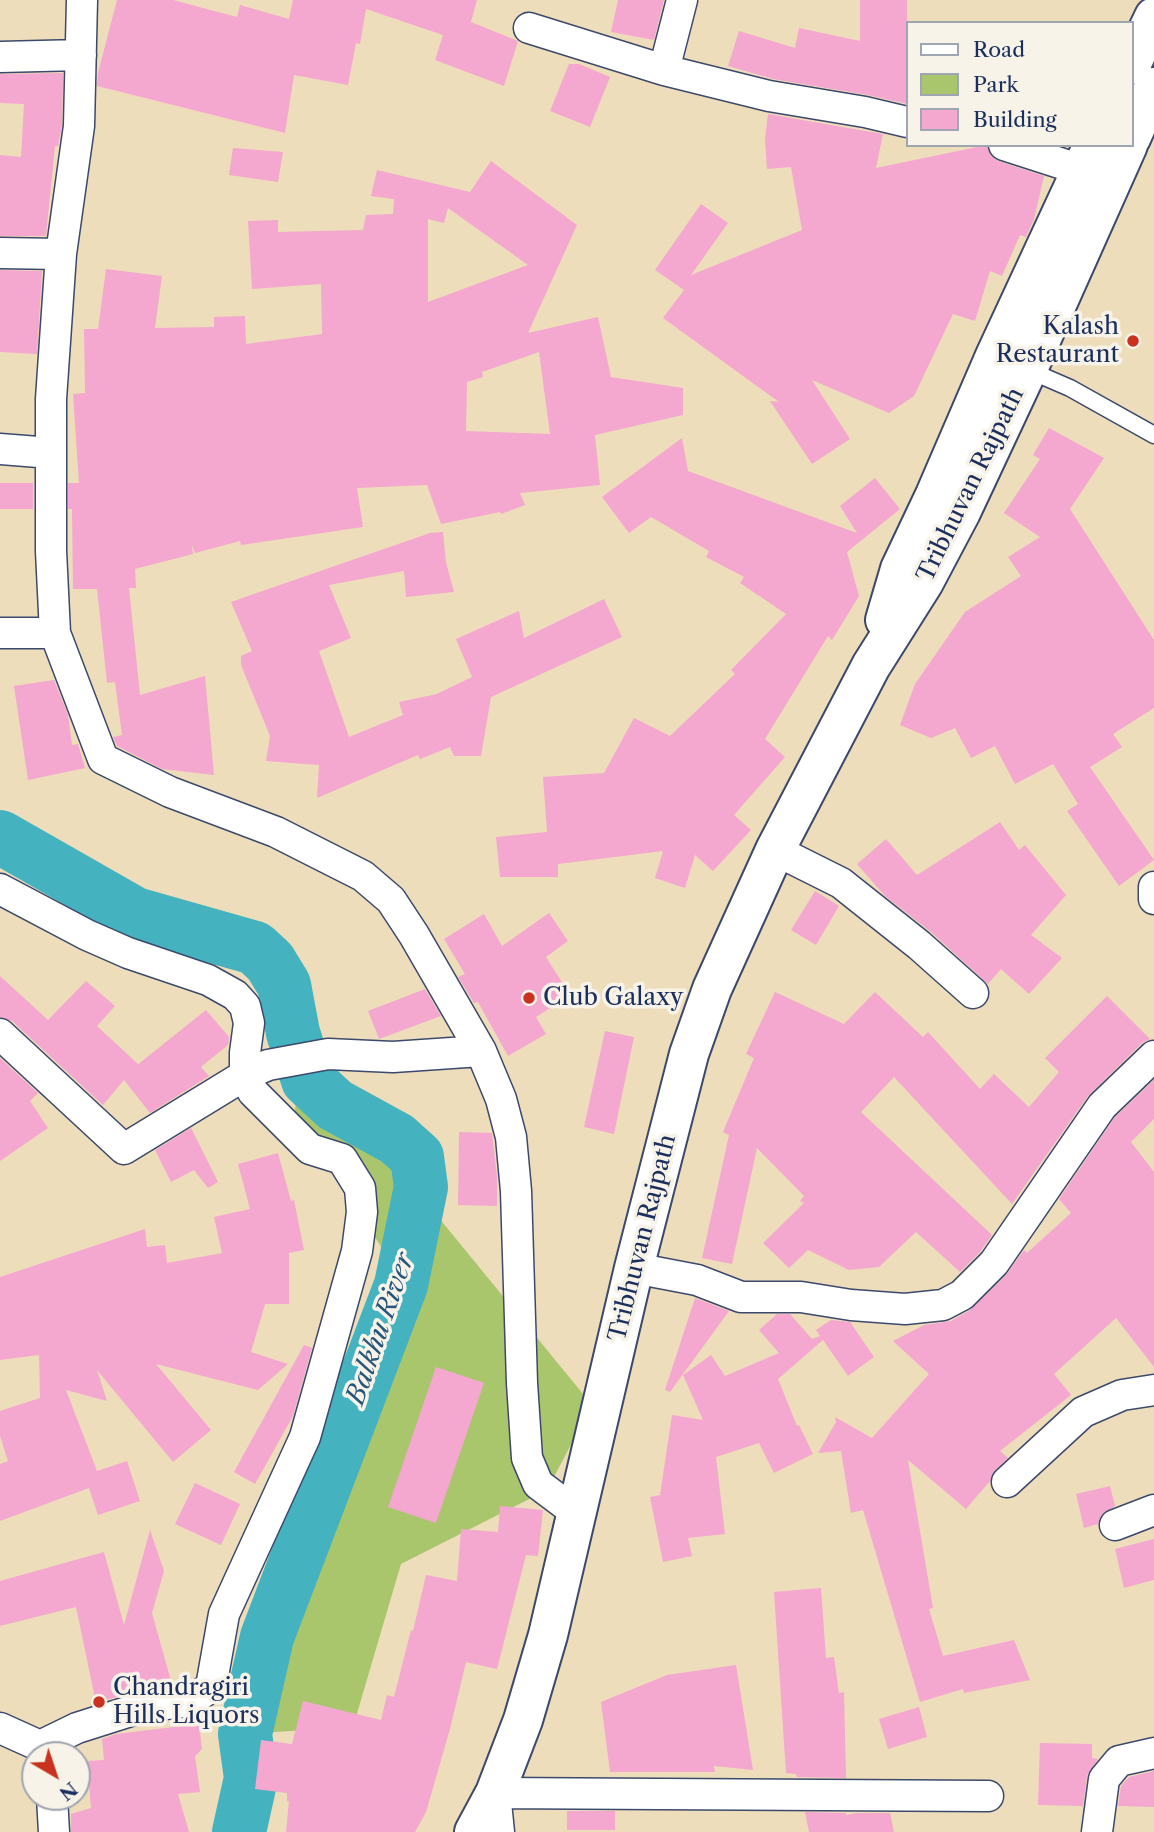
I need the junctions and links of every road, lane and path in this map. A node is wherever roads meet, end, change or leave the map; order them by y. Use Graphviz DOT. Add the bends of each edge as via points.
graph roads {
  1 [pos="82,0"];
  2 [pos="682,0"];
  3 [pos="1154,16"];
  4 [pos="528,28"];
  5 [pos="81,55"];
  6 [pos="0,57"];
  7 [pos="1133,61"];
  8 [pos="663,70"];
  9 [pos="1154,87"];
  10 [pos="906,122"];
  11 [pos="1133,134"];
  12 [pos="1013,147"];
  13 [pos="1125,147"];
  14 [pos="1096,165"];
  15 [pos="0,253"];
  16 [pos="61,254"];
  17 [pos="1011,363"];
  18 [pos="1154,435"];
  19 [pos="0,449"];
  20 [pos="51,453"];
  21 [pos="0,633"];
  22 [pos="55,633"];
  23 [pos="775,850"];
  24 [pos="1154,887"];
  25 [pos="0,889"];
  26 [pos="1154,899"];
  27 [pos="973,993"];
  28 [pos="0,1034"];
  29 [pos="481,1051"];
  30 [pos="1154,1056"];
  31 [pos="256,1070"];
  32 [pos="634,1268"];
  33 [pos="1154,1390"];
  34 [pos="1007,1482"];
  35 [pos="1154,1510"];
  36 [pos="578,1514"];
  37 [pos="1115,1525"];
  38 [pos="0,1728"];
  39 [pos="24,1741"];
  40 [pos="57,1741"];
  41 [pos="1154,1753"];
  42 [pos="495,1793"];
  43 [pos="988,1796"];
  44 [pos="53,1811"];
  45 [pos="54,1832"];
  46 [pos="474,1832"];
  47 [pos="499,1832"];
  48 [pos="1097,1832"];
  1 -- 5 [label="street"];
  2 -- 8 [label="street"];
  3 -- 7 [label="highway"];
  4 -- 8 [label="street"];
  5 -- 6 [label="street"];
  5 -- 16 [label="street" via="79,126"];
  8 -- 10 [label="street"];
  9 -- 11 [label="highway"];
  12 -- 14 [label="street"];
  13 -- 14 [label="highway, Tribhuvan Rajpath"];
  14 -- 17 [label="highway, Tribhuvan Rajpath"];
  15 -- 16 [label="street"];
  16 -- 20 [label="street"];
  17 -- 18 [label="lane" via="1070,387"];
  17 -- 23 [label="highway, Tribhuvan Rajpath" via="935,495 900,569 872,666"];
  19 -- 20 [label="street"];
  20 -- 22 [label="street"];
  21 -- 22 [label="street"];
  22 -- 29 [label="street" via="103,759 170,792 276,832 363,876 391,900"];
  23 -- 27 [label="street" via="841,883"];
  23 -- 32 [label="highway, Tribhuvan Rajpath" via="712,989 689,1054"];
  24 -- 26 [label="street"];
  25 -- 31 [label="street" via="117,949 208,980 235,995 245,1006 249,1023 245,1053"];
  28 -- 31 [label="street" via="124,1149"];
  29 -- 31 [label="street" via="393,1057 328,1054"];
  29 -- 36 [label="street" via="511,1137 527,1458 538,1484"];
  30 -- 32 [label="street" via="1102,1106 994,1263 962,1295 943,1305 905,1309 801,1297 741,1297 697,1280"];
  31 -- 40 [label="street" via="253,1091 310,1149 342,1159 360,1188 357,1251 305,1437 224,1614 211,1687 190,1701 143,1707 77,1728"];
  32 -- 36 [label="highway, Tribhuvan Rajpath"];
  33 -- 34 [label="street" via="1122,1395 1083,1412"];
  35 -- 37 [label="street"];
  36 -- 42 [label="highway, Tribhuvan Rajpath" via="527,1708"];
  38 -- 39 [label="street"];
  41 -- 48 [label="street" via="1119,1761 1104,1779"];
  42 -- 43 [label="street"];
  42 -- 46 [label="highway, Tribhuvan Rajpath"];
  42 -- 47 [label="street"];
  44 -- 45 [label="street"];
}
